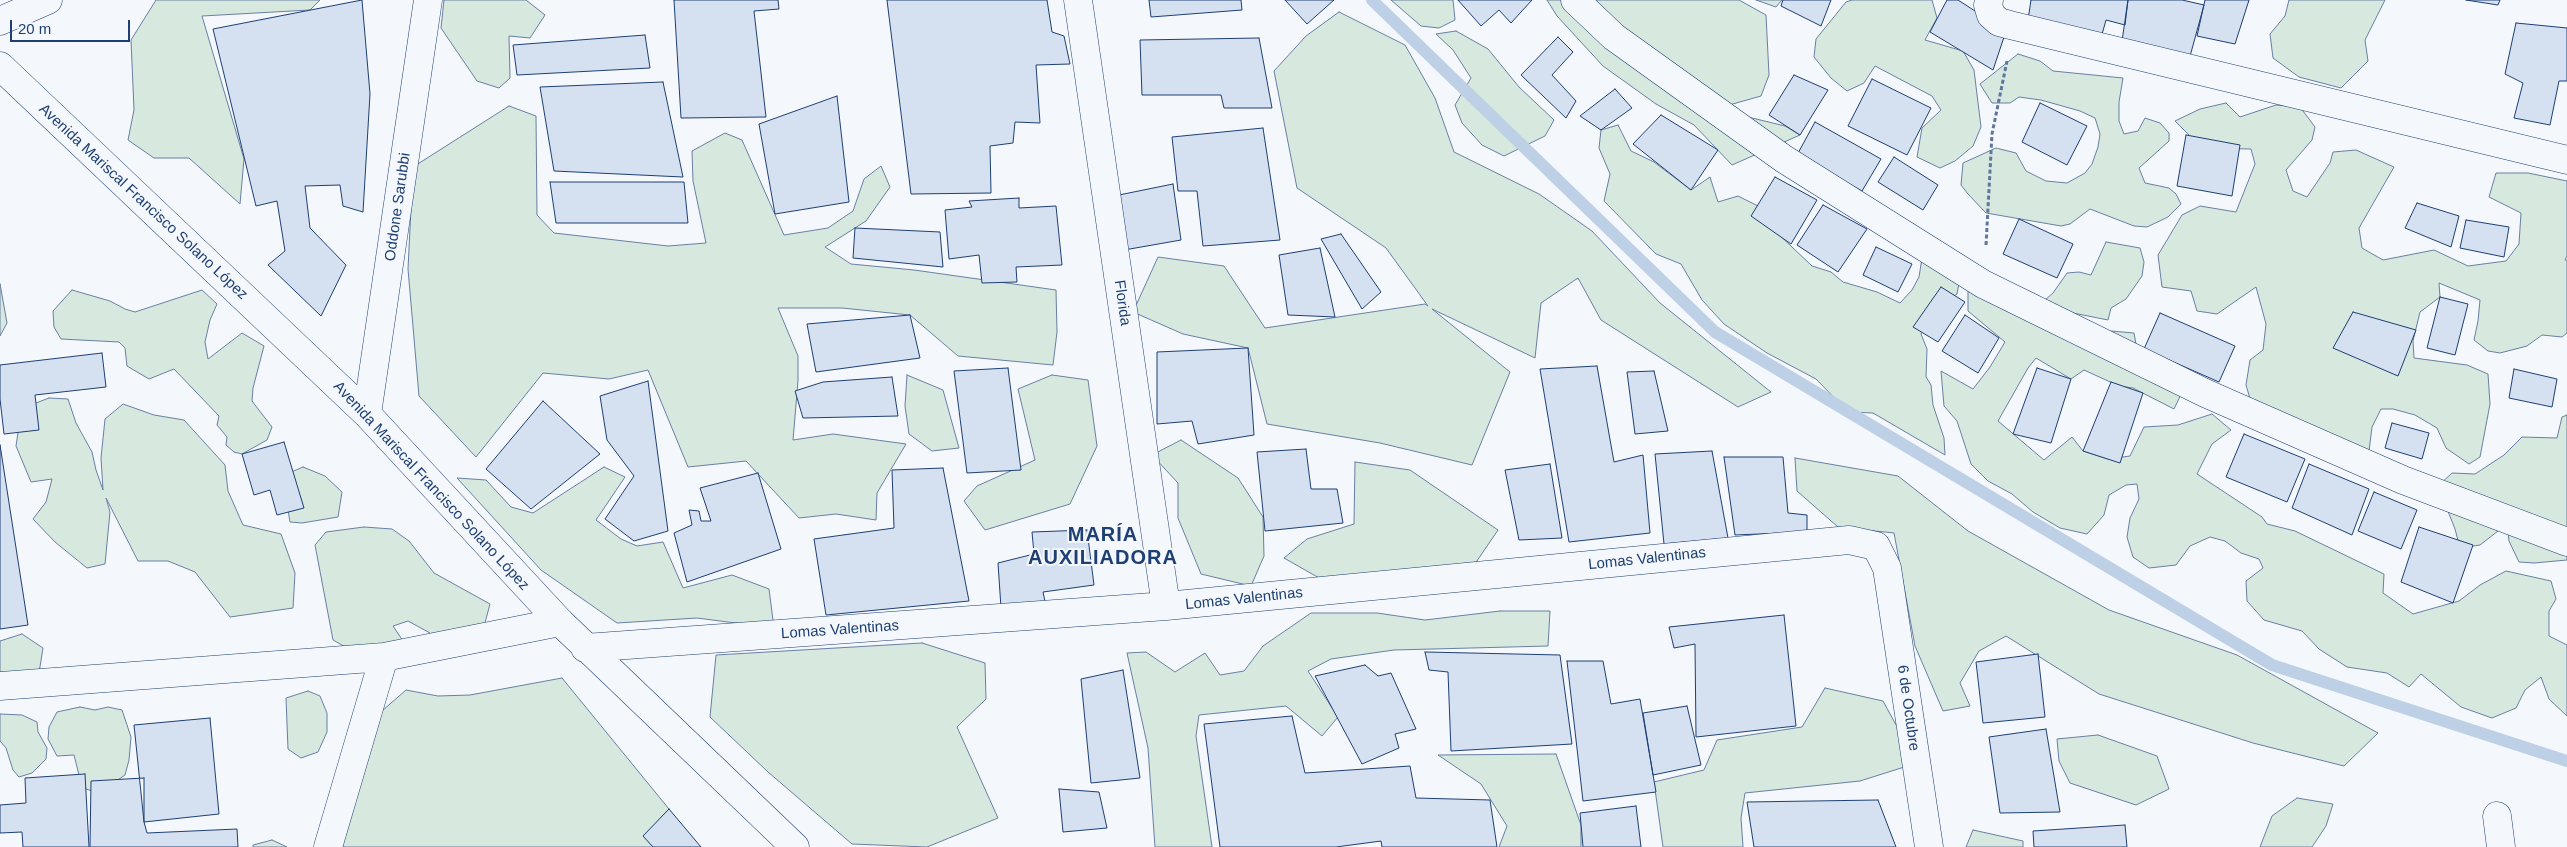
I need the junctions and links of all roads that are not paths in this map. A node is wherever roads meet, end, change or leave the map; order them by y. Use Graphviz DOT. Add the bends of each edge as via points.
graph roads {
  1 [pos="48,0"];
  2 [pos="428,0"];
  3 [pos="1078,0"];
  4 [pos="1576,0"];
  5 [pos="1989,0"];
  6 [pos="0,21"];
  7 [pos="0,66"];
  8 [pos="2567,160"];
  9 [pos="367,414"];
  10 [pos="2567,542"];
  11 [pos="1887,568"];
  12 [pos="1166,606"];
  13 [pos="560,622"];
  14 [pos="585,648"];
  15 [pos="384,657"];
  16 [pos="0,686"];
  17 [pos="2497,816"];
  18 [pos="328,847"];
  19 [pos="795,847"];
  20 [pos="1929,847"];
  21 [pos="2501,847"];
  1 -- 6 [label="street"];
  2 -- 9 [label="street, Oddone Sarubbi"];
  3 -- 12 [label="street, Florida"];
  4 -- 10 [label="street" via="1614,37 1784,159 1983,284 2214,397 2403,480"];
  5 -- 8 [label="street" via="1991,15 1999,22"];
  7 -- 9 [label="street, Avenida Mariscal Francisco Solano López"];
  9 -- 13 [label="street, Avenida Mariscal Francisco Solano López"];
  11 -- 12 [label="street, Lomas Valentinas" via="1876,546 1849,540"];
  11 -- 20 [label="street, 6 de Octubre"];
  12 -- 14 [label="street, Lomas Valentinas"];
  13 -- 14 [label="street, Avenida Mariscal Francisco Solano López"];
  13 -- 15 [label="street"];
  14 -- 19 [label="street, Avenida Mariscal Francisco Solano López"];
  15 -- 16 [label="street"];
  15 -- 18 [label="street"];
  17 -- 21 [label="street"];
}
